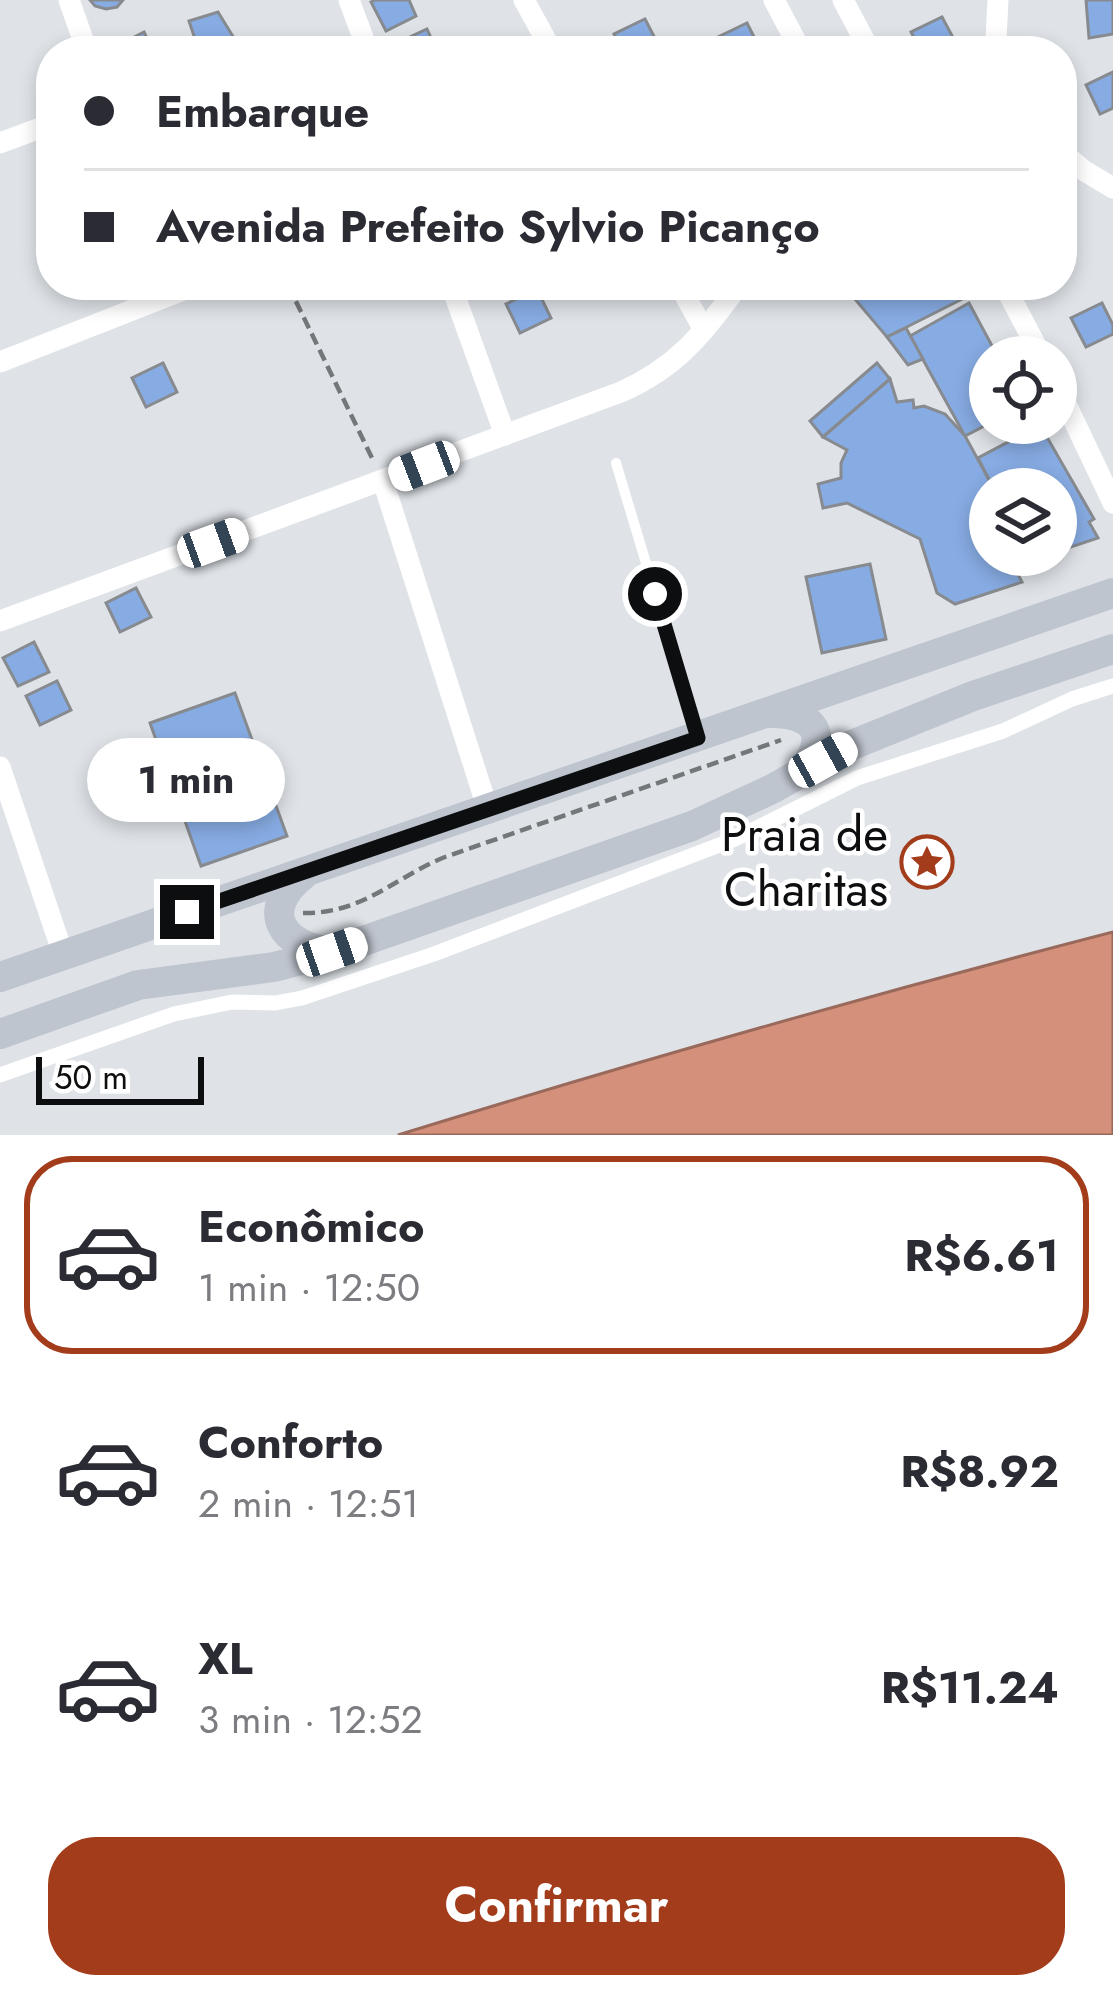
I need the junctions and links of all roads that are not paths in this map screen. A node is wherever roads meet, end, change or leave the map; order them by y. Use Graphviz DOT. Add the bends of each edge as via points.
graph roads {
  1 [pos="69,0"];
  2 [pos="350,0"];
  3 [pos="524,0"];
  4 [pos="775,0"];
  5 [pos="843,0"];
  6 [pos="998,0"];
  7 [pos="82,36"];
  8 [pos="363,36"];
  9 [pos="544,36"];
  10 [pos="793,36"];
  11 [pos="862,36"];
  12 [pos="995,36"];
  13 [pos="36,130"];
  14 [pos="0,143"];
  15 [pos="1077,165"];
  16 [pos="1113,188"];
  17 [pos="155,300"];
  18 [pos="456,300"];
  19 [pos="687,300"];
  20 [pos="727,300"];
  21 [pos="1012,300"];
  22 [pos="704,330"];
  23 [pos="1031,336"];
  24 [pos="0,362"];
  25 [pos="1077,427"];
  26 [pos="505,435"];
  27 [pos="616,463"];
  28 [pos="383,481"];
  29 [pos="1113,503"];
  30 [pos="1113,593"];
  31 [pos="0,621"];
  32 [pos="1113,649"];
  33 [pos="1113,686"];
  34 [pos="768,713"];
  35 [pos="698,738"];
  36 [pos="0,767"];
  37 [pos="799,773"];
  38 [pos="488,810"];
  39 [pos="305,873"];
  40 [pos="332,952"];
  41 [pos="63,954"];
  42 [pos="0,977"];
  43 [pos="0,1034"];
  44 [pos="0,1076"];
  1 -- 7 [label="street"];
  2 -- 8 [label="street"];
  3 -- 9 [label="street"];
  4 -- 10 [label="street"];
  5 -- 11 [label="street"];
  6 -- 12 [label="street"];
  13 -- 14 [label="street"];
  15 -- 16 [label="street"];
  17 -- 24 [label="street"];
  18 -- 26 [label="street"];
  19 -- 22 [label="street"];
  20 -- 22 [label="street"];
  21 -- 23 [label="street"];
  22 -- 26 [label="street" via="642,383"];
  25 -- 29 [label="street"];
  26 -- 28 [label="street"];
  27 -- 35 [label="lane"];
  28 -- 31 [label="street"];
  28 -- 38 [label="street"];
  30 -- 34 [label="main road"];
  32 -- 37 [label="main road" via="974,696"];
  33 -- 44 [label="street" via="857,778 735,838 434,954 302,998 174,1014"];
  34 -- 35 [label="main road"];
  34 -- 37 [label="main road" via="808,721 814,757"];
  35 -- 38 [label="main road"];
  36 -- 41 [label="street"];
  37 -- 40 [label="main road" via="692,826"];
  38 -- 39 [label="main road"];
  39 -- 40 [label="main road" via="281,899 285,934"];
  39 -- 41 [label="main road"];
  40 -- 43 [label="main road" via="138,985"];
  41 -- 42 [label="main road"];
}
